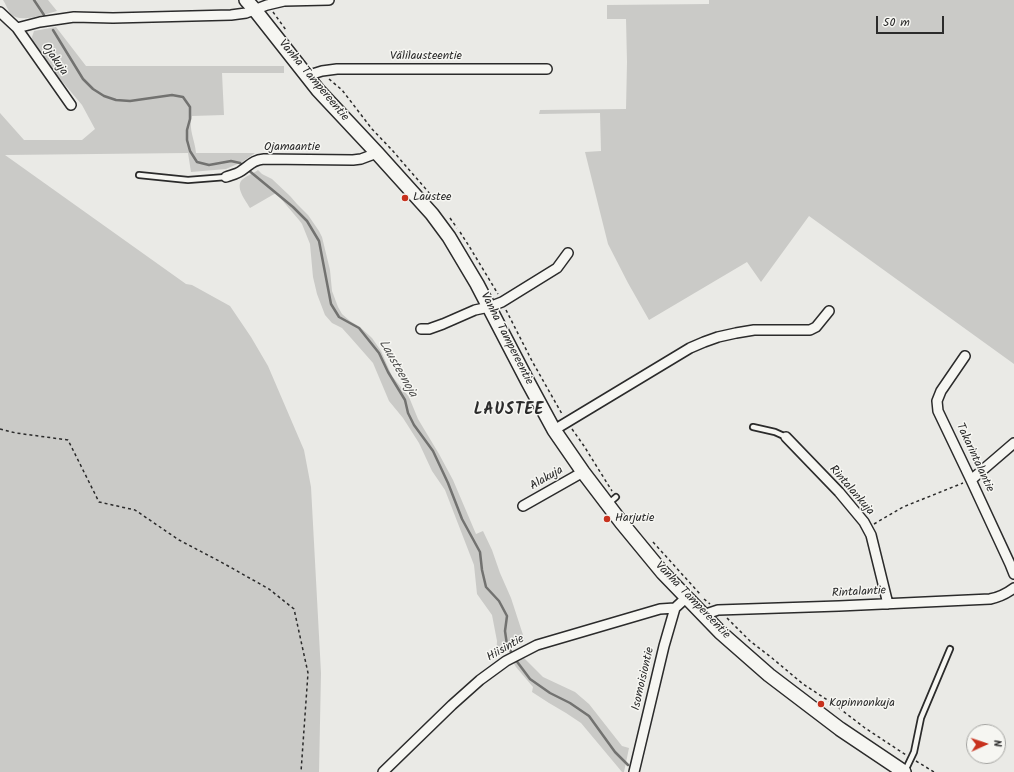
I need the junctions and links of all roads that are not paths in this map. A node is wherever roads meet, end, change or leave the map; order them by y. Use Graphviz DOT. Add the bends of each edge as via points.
graph roads {
  1 [pos="246,0"];
  2 [pos="329,0"];
  3 [pos="255,10"];
  4 [pos="0,12"];
  5 [pos="17,28"];
  6 [pos="547,69"];
  7 [pos="306,76"];
  8 [pos="71,105"];
  9 [pos="377,153"];
  10 [pos="139,175"];
  11 [pos="226,177"];
  12 [pos="568,253"];
  13 [pos="489,307"];
  14 [pos="829,311"];
  15 [pos="421,329"];
  16 [pos="965,356"];
  17 [pos="754,427"];
  18 [pos="554,430"];
  19 [pos="786,437"];
  20 [pos="1014,443"];
  21 [pos="583,472"];
  22 [pos="971,480"];
  23 [pos="522,506"];
  24 [pos="1014,574"];
  25 [pos="1014,588"];
  26 [pos="687,597"];
  27 [pos="888,604"];
  28 [pos="675,608"];
  29 [pos="703,615"];
  30 [pos="950,649"];
  31 [pos="382,772"];
  32 [pos="634,772"];
  33 [pos="904,772"];
  1 -- 3 [label="main road, Vanha Tampereentie"];
  2 -- 3 [label="street" via="284,1"];
  3 -- 5 [label="street" via="231,15 74,17"];
  3 -- 7 [label="main road, Vanha Tampereentie"];
  4 -- 5 [label="street, Ojakuja"];
  5 -- 8 [label="street, Ojakuja"];
  6 -- 7 [label="street, Välilausteentie" via="337,69"];
  7 -- 9 [label="main road, Vanha Tampereentie"];
  9 -- 11 [label="street, Ojamaantie" via="353,160 257,160 240,172"];
  9 -- 13 [label="main road, Vanha Tampereentie" via="432,214 449,237"];
  10 -- 11 [label="lane, Ojamaantie" via="188,180"];
  12 -- 13 [label="street" via="557,268 502,302"];
  13 -- 15 [label="street" via="475,310 429,329"];
  13 -- 18 [label="main road, Vanha Tampereentie"];
  14 -- 18 [label="street" via="816,327 810,330 754,330 718,337 690,348"];
  16 -- 22 [label="street, Takarintalantie" via="937,400 938,411"];
  17 -- 19 [label="lane, Rintalankuja"];
  18 -- 21 [label="main road, Vanha Tampereentie"];
  19 -- 27 [label="street, Rintalankuja" via="864,522 871,535"];
  20 -- 22 [label="street"];
  21 -- 23 [label="street, Alakuja"];
  21 -- 26 [label="main road, Vanha Tampereentie" via="612,501 663,573"];
  22 -- 24 [label="street, Takarintalantie"];
  25 -- 27 [label="street, Rintalantie" via="999,598"];
  26 -- 28 [label="street"];
  26 -- 29 [label="main road, Vanha Tampereentie"];
  27 -- 29 [label="street, Rintalantie" via="718,610"];
  28 -- 31 [label="street, Hiisintie" via="660,609 537,645 509,659 480,680"];
  28 -- 32 [label="street, Isomoisiontie"];
  29 -- 33 [label="main road, Vanha Tampereentie" via="769,675 840,729"];
  30 -- 33 [label="lane" via="921,718 914,752"];
}
